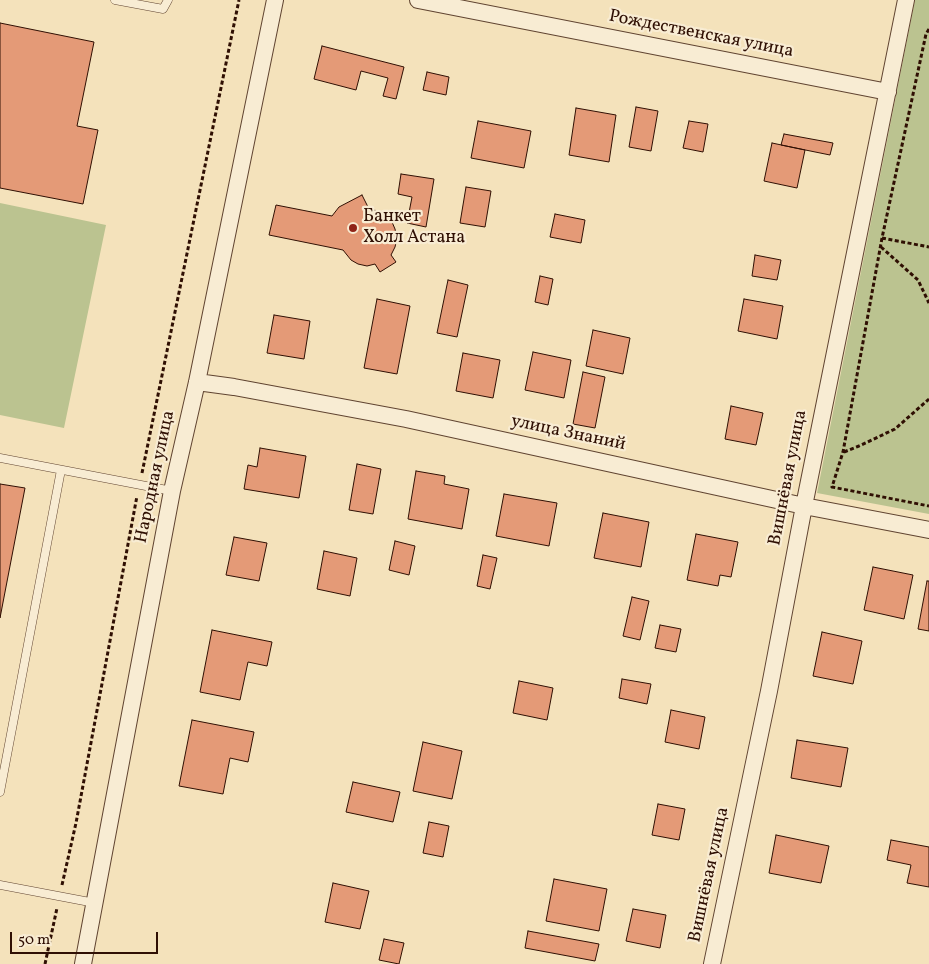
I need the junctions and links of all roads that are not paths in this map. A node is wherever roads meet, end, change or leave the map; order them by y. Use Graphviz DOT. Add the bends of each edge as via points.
graph roads {
  1 [pos="115,0"];
  2 [pos="168,0"];
  3 [pos="275,0"];
  4 [pos="418,0"];
  5 [pos="906,0"];
  6 [pos="888,92"];
  7 [pos="197,382"];
  8 [pos="0,458"];
  9 [pos="61,470"];
  10 [pos="172,491"];
  11 [pos="804,506"];
  12 [pos="929,530"];
  13 [pos="0,792"];
  14 [pos="0,885"];
  15 [pos="95,903"];
  16 [pos="83,964"];
  17 [pos="712,964"];
  1 -- 2 [label="lane" via="163,9"];
  3 -- 7 [label="street, Народная улица"];
  4 -- 6 [label="street, Рождественская улица"];
  5 -- 6 [label="street, Вишнёвая улица"];
  6 -- 11 [label="street, Вишнёвая улица"];
  7 -- 10 [label="street, Народная улица"];
  7 -- 11 [label="street, улица Знаний" via="406,420"];
  8 -- 9 [label="lane"];
  9 -- 10 [label="lane"];
  9 -- 13 [label="lane"];
  10 -- 15 [label="street, Народная улица"];
  11 -- 12 [label="street, улица Знаний"];
  11 -- 17 [label="street, Вишнёвая улица"];
  14 -- 15 [label="lane"];
  15 -- 16 [label="street, Народная улица"];
}
